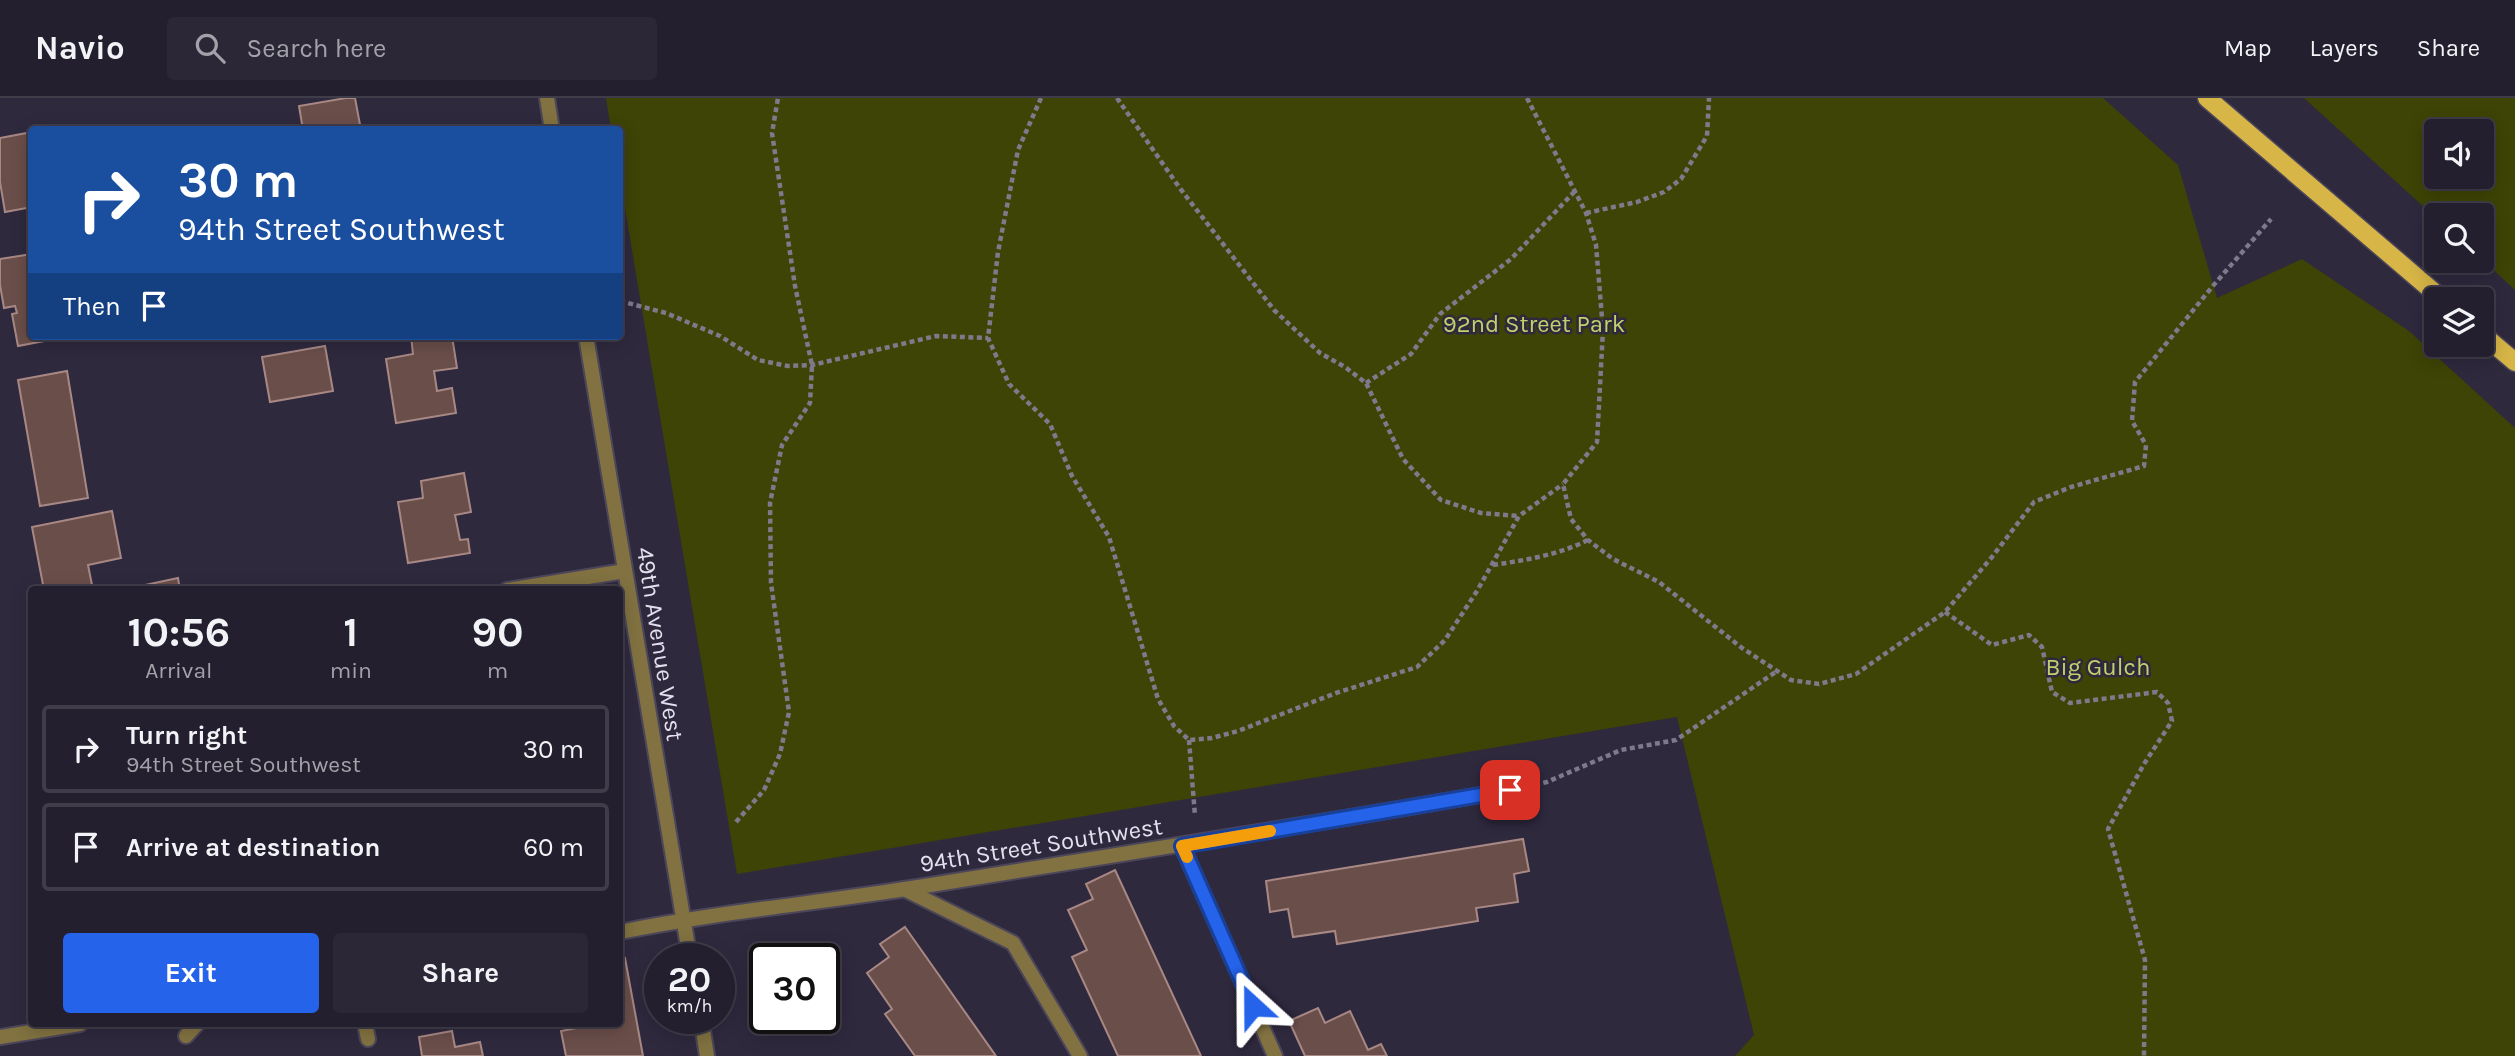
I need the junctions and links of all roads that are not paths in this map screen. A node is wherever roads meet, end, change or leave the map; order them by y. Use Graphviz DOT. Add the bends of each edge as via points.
graph roads {
  1 [pos="547,98"];
  2 [pos="2207,98"];
  3 [pos="551,126"];
  4 [pos="2428,287"];
  5 [pos="587,340"];
  6 [pos="2494,344"];
  7 [pos="2515,362"];
  8 [pos="625,570"];
  9 [pos="531,586"];
  10 [pos="1510,790"];
  11 [pos="1182,846"];
  12 [pos="904,889"];
  13 [pos="683,919"];
  14 [pos="623,931"];
  15 [pos="687,943"];
  16 [pos="62,1027"];
  17 [pos="194,1027"];
  18 [pos="366,1027"];
  19 [pos="704,1034"];
  20 [pos="186,1036"];
  21 [pos="0,1037"];
  22 [pos="368,1039"];
  23 [pos="707,1056"];
  24 [pos="1080,1056"];
  25 [pos="1275,1056"];
  1 -- 3 [label="street"];
  2 -- 4 [label="main road"];
  5 -- 8 [label="street, 49th Avenue West"];
  6 -- 7 [label="main road"];
  8 -- 9 [label="street"];
  8 -- 13 [label="street, 49th Avenue West"];
  10 -- 11 [label="street, 94th Street Southwest"];
  11 -- 12 [label="street, 94th Street Southwest"];
  11 -- 25 [label="street"];
  12 -- 13 [label="street, 94th Street Southwest"];
  12 -- 24 [label="street" via="1013,943"];
  13 -- 14 [label="street, 94th Street Southwest"];
  13 -- 15 [label="street, 49th Avenue West"];
  16 -- 21 [label="street"];
  17 -- 20 [label="street"];
  18 -- 22 [label="street"];
  19 -- 23 [label="street"];
}
